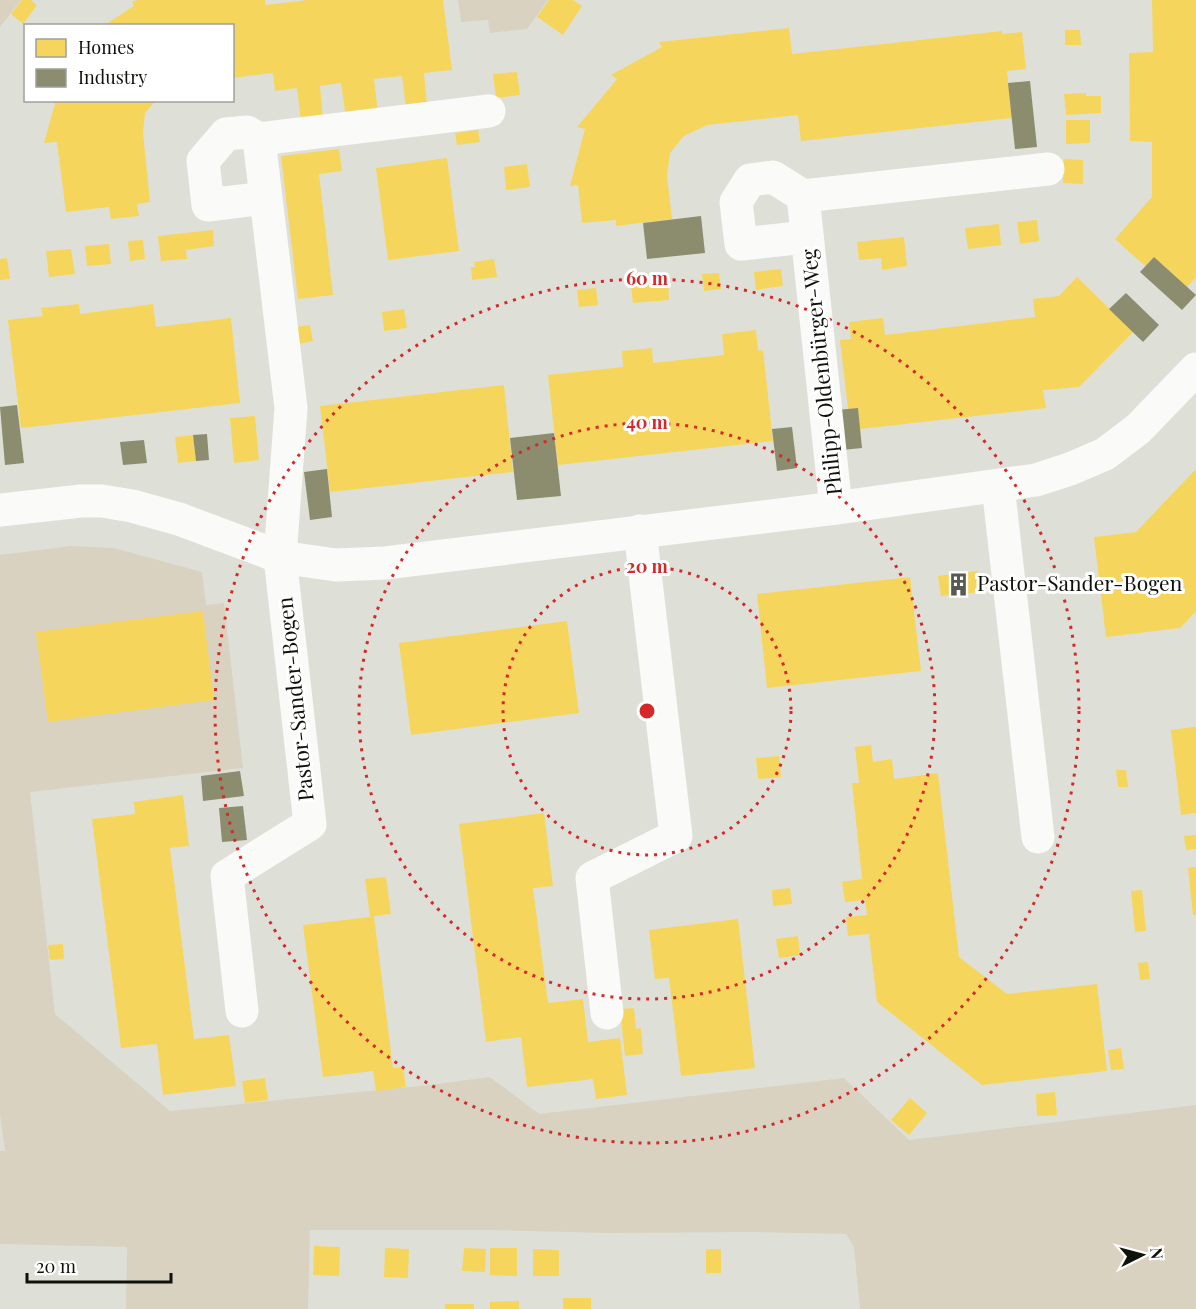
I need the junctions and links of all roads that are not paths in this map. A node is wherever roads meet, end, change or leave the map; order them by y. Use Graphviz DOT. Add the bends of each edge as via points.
graph roads {
  1 [pos="489,111"];
  2 [pos="258,138"];
  3 [pos="1048,169"];
  4 [pos="803,196"];
  5 [pos="266,198"];
  6 [pos="807,237"];
  7 [pos="1196,369"];
  8 [pos="998,486"];
  9 [pos="836,508"];
  10 [pos="0,510"];
  11 [pos="640,531"];
  12 [pos="280,556"];
  13 [pos="1038,837"];
  14 [pos="242,1011"];
  15 [pos="608,1013"];
  1 -- 2 [label="street"];
  2 -- 5 [label="street"];
  2 -- 5 [label="street" via="247,132 226,134 203,161 208,205"];
  3 -- 4 [label="street"];
  4 -- 6 [label="street, Philipp-Oldenbürger-Weg"];
  4 -- 6 [label="street, Philipp-Oldenbürger-Weg" via="772,177 750,180 736,202 741,244"];
  5 -- 12 [label="street" via="291,408"];
  6 -- 9 [label="street, Philipp-Oldenbürger-Weg"];
  7 -- 8 [label="street" via="1138,429 1105,454 1036,480"];
  8 -- 9 [label="street"];
  8 -- 13 [label="street"];
  9 -- 11 [label="street"];
  10 -- 12 [label="street" via="102,501 178,519"];
  11 -- 12 [label="street" via="384,563 336,565"];
  11 -- 15 [label="street" via="676,836 592,878"];
  12 -- 14 [label="street, Pastor-Sander-Bogen" via="310,824 227,876"];
}
